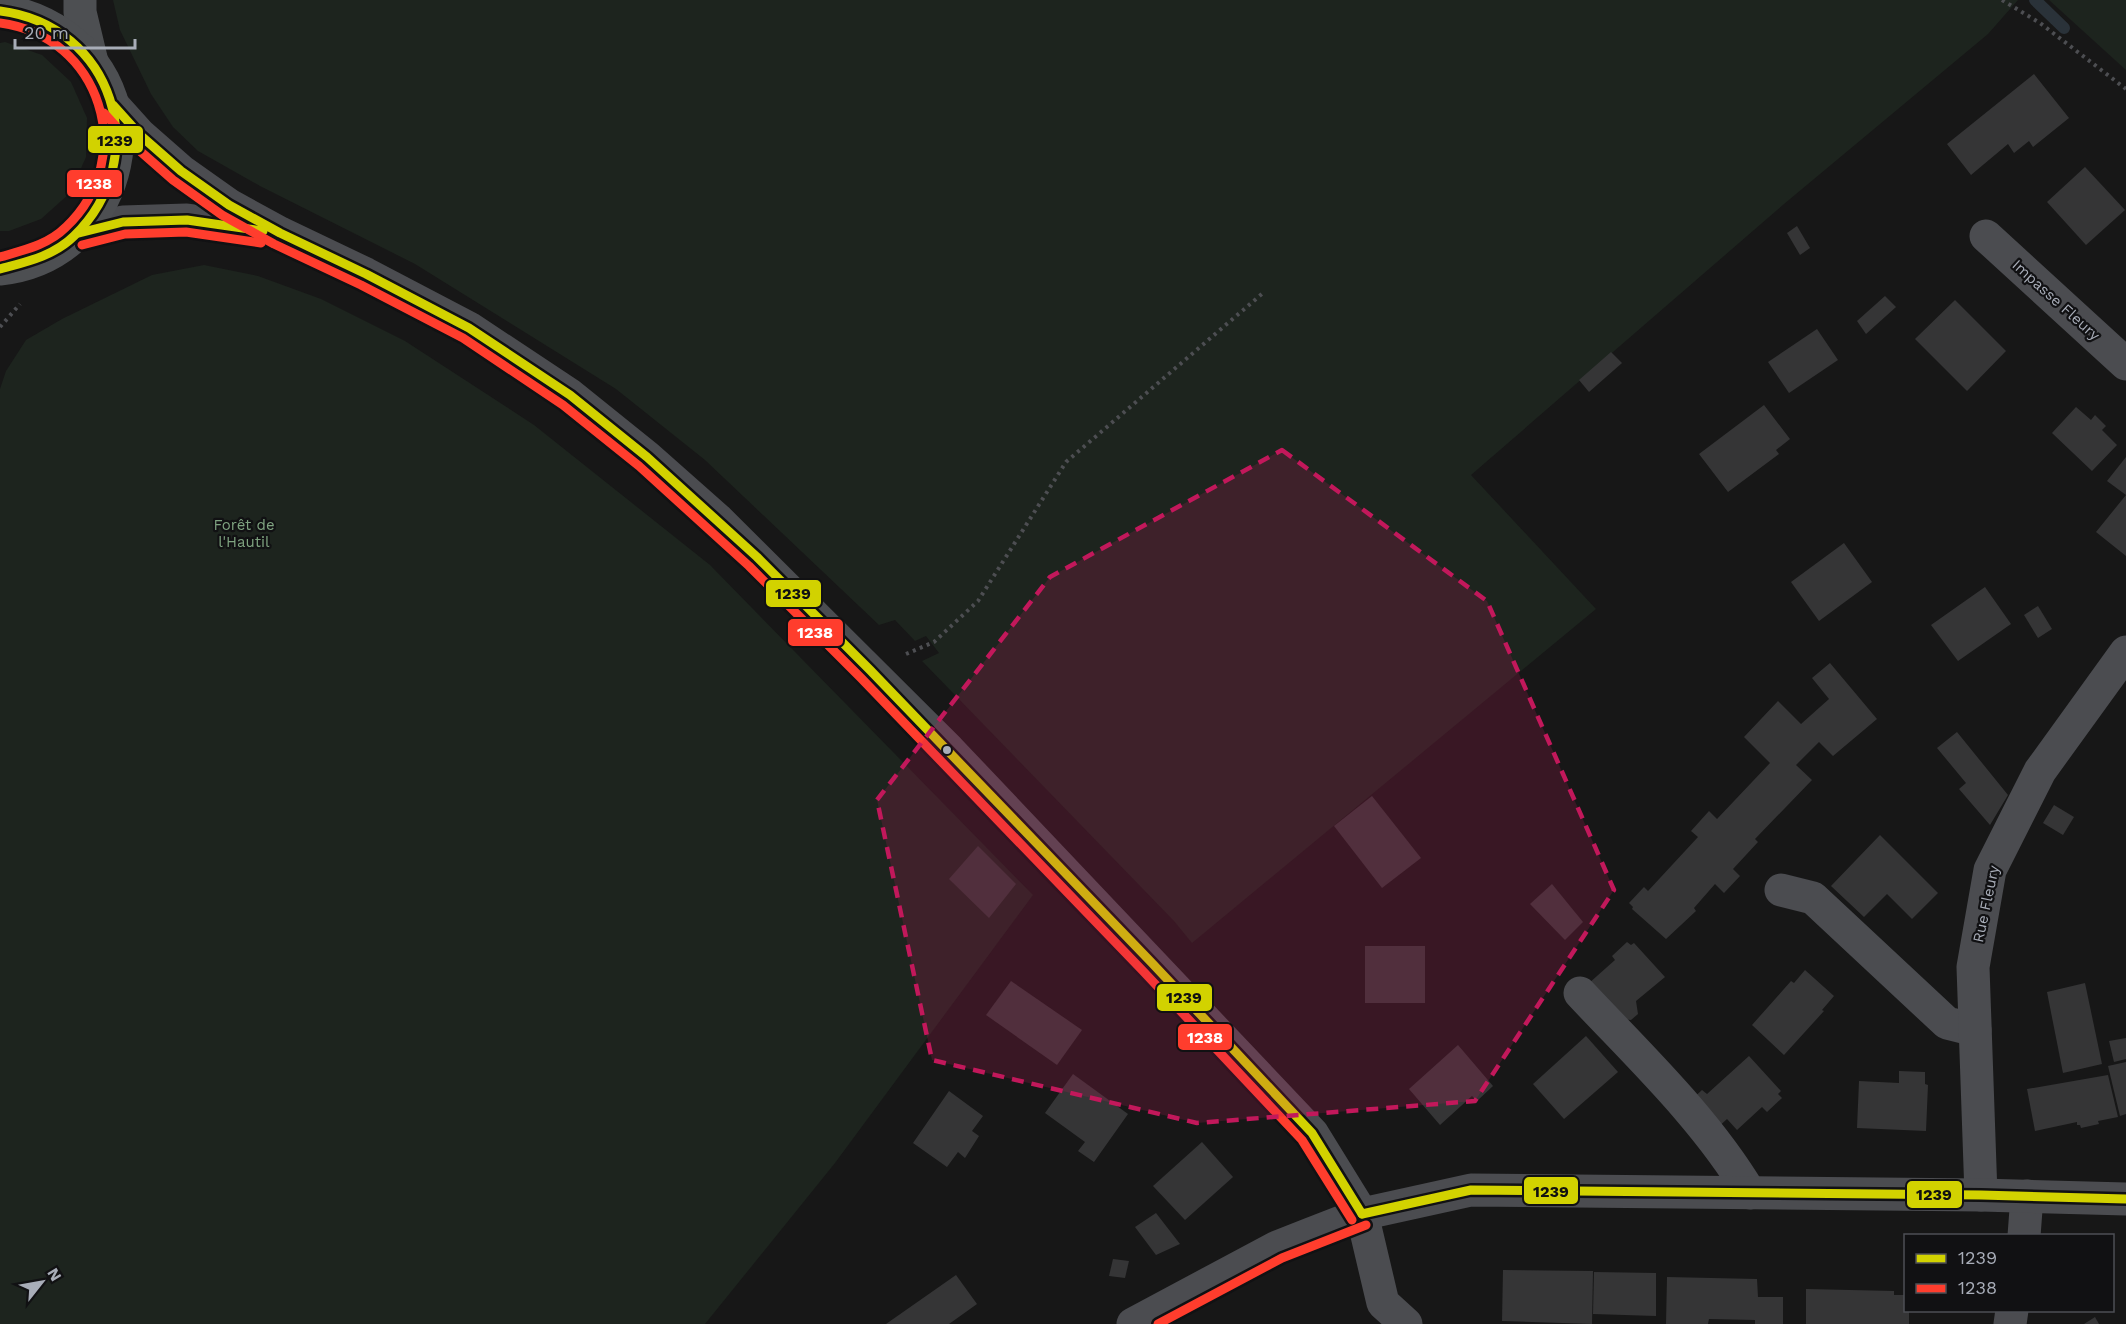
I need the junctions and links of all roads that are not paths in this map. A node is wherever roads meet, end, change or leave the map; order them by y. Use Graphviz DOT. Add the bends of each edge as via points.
graph roads {
  1 [pos="80,0"];
  2 [pos="0,11"];
  3 [pos="92,62"];
  4 [pos="113,105"];
  5 [pos="79,233"];
  6 [pos="280,233"];
  7 [pos="1986,236"];
  8 [pos="9,281"];
  9 [pos="2126,364"];
  10 [pos="2126,652"];
  11 [pos="1781,890"];
  12 [pos="1580,993"];
  13 [pos="1975,1030"];
  14 [pos="1750,1193"];
  15 [pos="1981,1195"];
  16 [pos="2027,1196"];
  17 [pos="2126,1199"];
  18 [pos="1362,1214"];
  19 [pos="2024,1234"];
  20 [pos="1133,1324"];
  21 [pos="1406,1324"];
  1 -- 3 [label="main road"];
  2 -- 3 [label="main road" via="29,16 52,27 74,42"];
  3 -- 4 [label="main road"];
  4 -- 5 [label="main road" via="118,133 110,187"];
  4 -- 6 [label="street" via="181,171 229,205"];
  5 -- 6 [label="street" via="123,222 187,219"];
  5 -- 8 [label="main road"];
  6 -- 18 [label="street" via="469,328 552,383 647,457 757,557 949,750 1312,1134"];
  7 -- 9 [label="street, Impasse Fleury"];
  10 -- 13 [label="street, Rue Fleury" via="2040,771 1990,870 1972,967"];
  11 -- 13 [label="street" via="1813,898 1947,1023"];
  12 -- 14 [label="street" via="1704,1125"];
  13 -- 15 [label="street, Rue Fleury"];
  14 -- 15 [label="street"];
  14 -- 18 [label="street" via="1471,1190"];
  15 -- 16 [label="street"];
  16 -- 17 [label="street"];
  16 -- 19 [label="street"];
  18 -- 20 [label="street" via="1277,1247"];
  18 -- 21 [label="street" via="1383,1303"];
}
